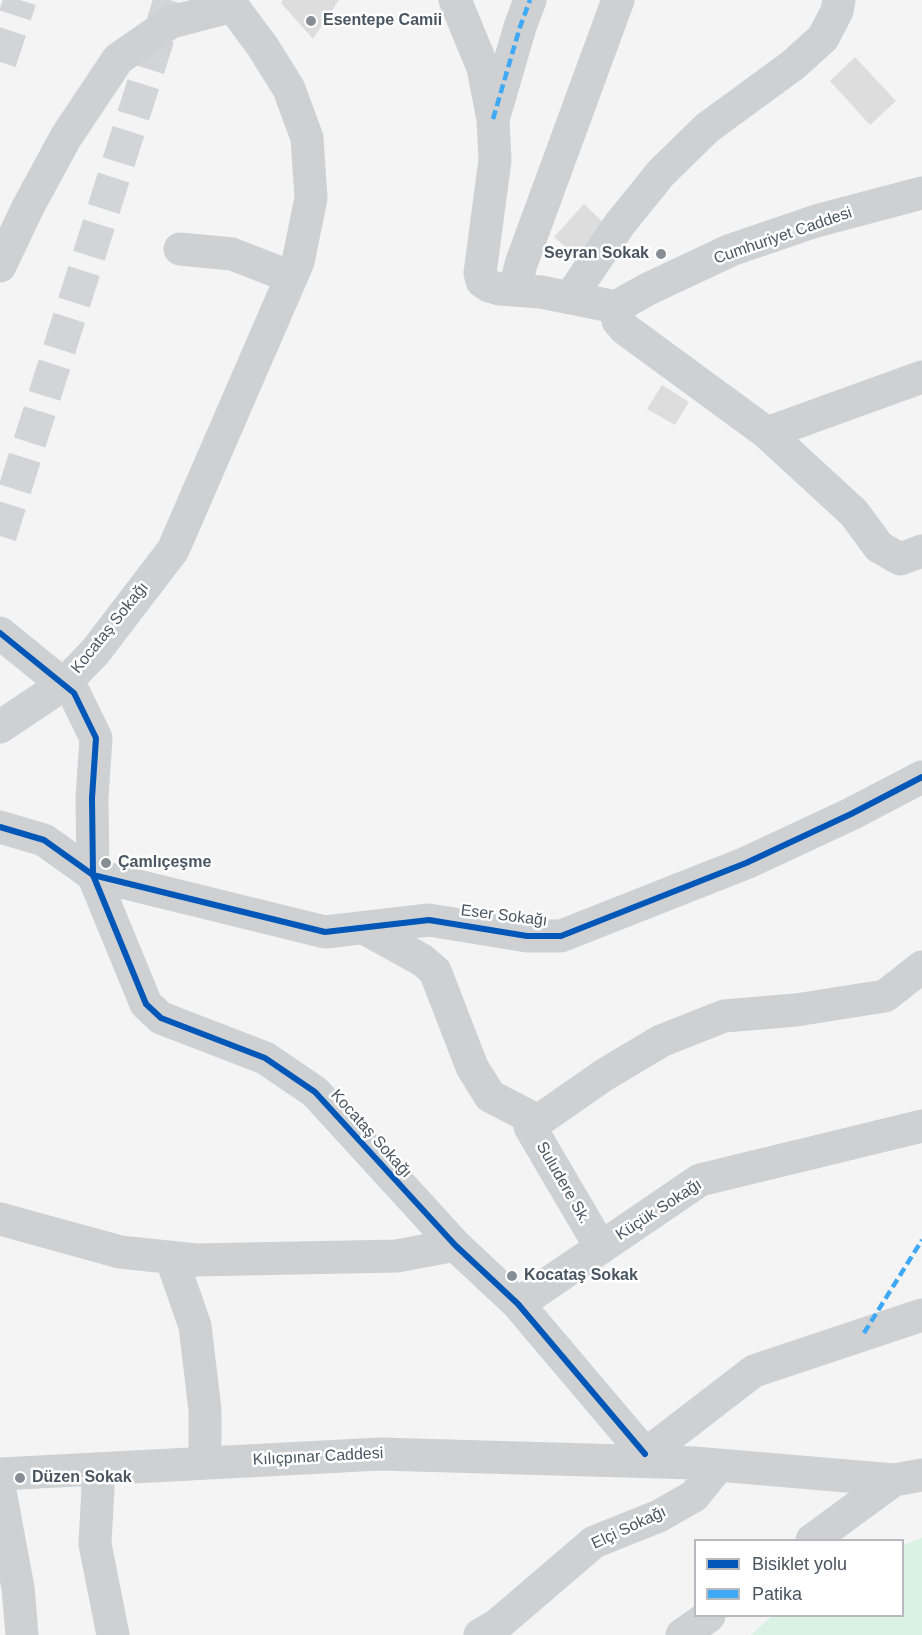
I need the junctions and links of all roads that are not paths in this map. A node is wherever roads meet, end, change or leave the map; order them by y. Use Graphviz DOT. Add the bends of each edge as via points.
graph roads {
  1 [pos="455,0"];
  2 [pos="530,0"];
  3 [pos="618,0"];
  4 [pos="839,0"];
  5 [pos="230,3"];
  6 [pos="493,119"];
  7 [pos="922,193"];
  8 [pos="180,249"];
  9 [pos="0,266"];
  10 [pos="291,277"];
  11 [pos="515,290"];
  12 [pos="570,298"];
  13 [pos="616,307"];
  14 [pos="922,377"];
  15 [pos="767,433"];
  16 [pos="922,551"];
  17 [pos="0,633"];
  18 [pos="64,684"];
  19 [pos="0,726"];
  20 [pos="922,777"];
  21 [pos="0,827"];
  22 [pos="93,875"];
  23 [pos="364,928"];
  24 [pos="922,967"];
  25 [pos="538,1121"];
  26 [pos="922,1126"];
  27 [pos="0,1219"];
  28 [pos="455,1245"];
  29 [pos="601,1248"];
  30 [pos="171,1257"];
  31 [pos="518,1304"];
  32 [pos="922,1315"];
  33 [pos="641,1458"];
  34 [pos="205,1463"];
  35 [pos="719,1465"];
  36 [pos="99,1469"];
  37 [pos="0,1474"];
  38 [pos="908,1478"];
  39 [pos="0,1491"];
  40 [pos="814,1539"];
  41 [pos="708,1617"];
  42 [pos="721,1617"];
  43 [pos="22,1635"];
  44 [pos="113,1635"];
  45 [pos="480,1635"];
  46 [pos="682,1635"];
  47 [pos="705,1635"];
  1 -- 6 [label="street" via="483,68"];
  2 -- 6 [label="street"];
  3 -- 11 [label="street" via="521,264"];
  4 -- 12 [label="street" via="823,38 707,128 661,173 619,225"];
  5 -- 9 [label="street" via="171,22 118,59 66,137"];
  5 -- 10 [label="street, Kocataş Sokağı" via="289,89 307,138 311,198"];
  6 -- 11 [label="street" via="495,160 480,273 489,286"];
  7 -- 13 [label="street, Cumhuriyet Caddesi" via="816,221 731,250"];
  8 -- 10 [label="street" via="232,254"];
  10 -- 18 [label="street, Kocataş Sokağı" via="173,550 95,652"];
  11 -- 12 [label="street"];
  12 -- 13 [label="street"];
  13 -- 15 [label="street" via="618,321 625,329"];
  14 -- 15 [label="street"];
  15 -- 16 [label="street" via="854,513 879,547 900,559"];
  17 -- 18 [label="street"];
  18 -- 19 [label="street"];
  18 -- 22 [label="street, Kocataş Sokağı" via="74,693 96,738"];
  20 -- 23 [label="street, Eser Sokağı" via="746,863 561,936 527,936 429,920"];
  21 -- 22 [label="street" via="44,840"];
  22 -- 23 [label="street, Eser Sokağı" via="325,932"];
  22 -- 28 [label="street, Kocataş Sokağı" via="146,1004 161,1018 265,1058 315,1092"];
  23 -- 25 [label="street" via="435,971 472,1067 490,1096"];
  24 -- 25 [label="street" via="885,996 724,1016 693,1028 661,1041"];
  25 -- 29 [label="street, Suludere Sk." via="530,1127"];
  26 -- 29 [label="street, Küçük Sokağı" via="700,1180"];
  27 -- 30 [label="street" via="120,1252"];
  28 -- 30 [label="street" via="397,1256 196,1260"];
  28 -- 31 [label="street, Kocataş Sokağı"];
  29 -- 31 [label="street, Küçük Sokağı"];
  30 -- 34 [label="street" via="195,1326 206,1410"];
  31 -- 33 [label="street, Kocataş Sokağı"];
  32 -- 33 [label="street" via="754,1371"];
  33 -- 34 [label="street, Kılıçpınar Caddesi" via="380,1454"];
  33 -- 35 [label="street, Kılıçpınar Caddesi"];
  34 -- 36 [label="street, Kılıçpınar Caddesi"];
  35 -- 38 [label="street, Kılıçpınar Caddesi"];
  35 -- 45 [label="street, Elçi Sokağı" via="694,1496 659,1516 594,1542"];
  36 -- 37 [label="street, Kılıçpınar Caddesi"];
  36 -- 44 [label="street" via="95,1544"];
  38 -- 40 [label="street"];
  39 -- 43 [label="street" via="18,1587"];
  41 -- 46 [label="street"];
  42 -- 47 [label="street"];
}
